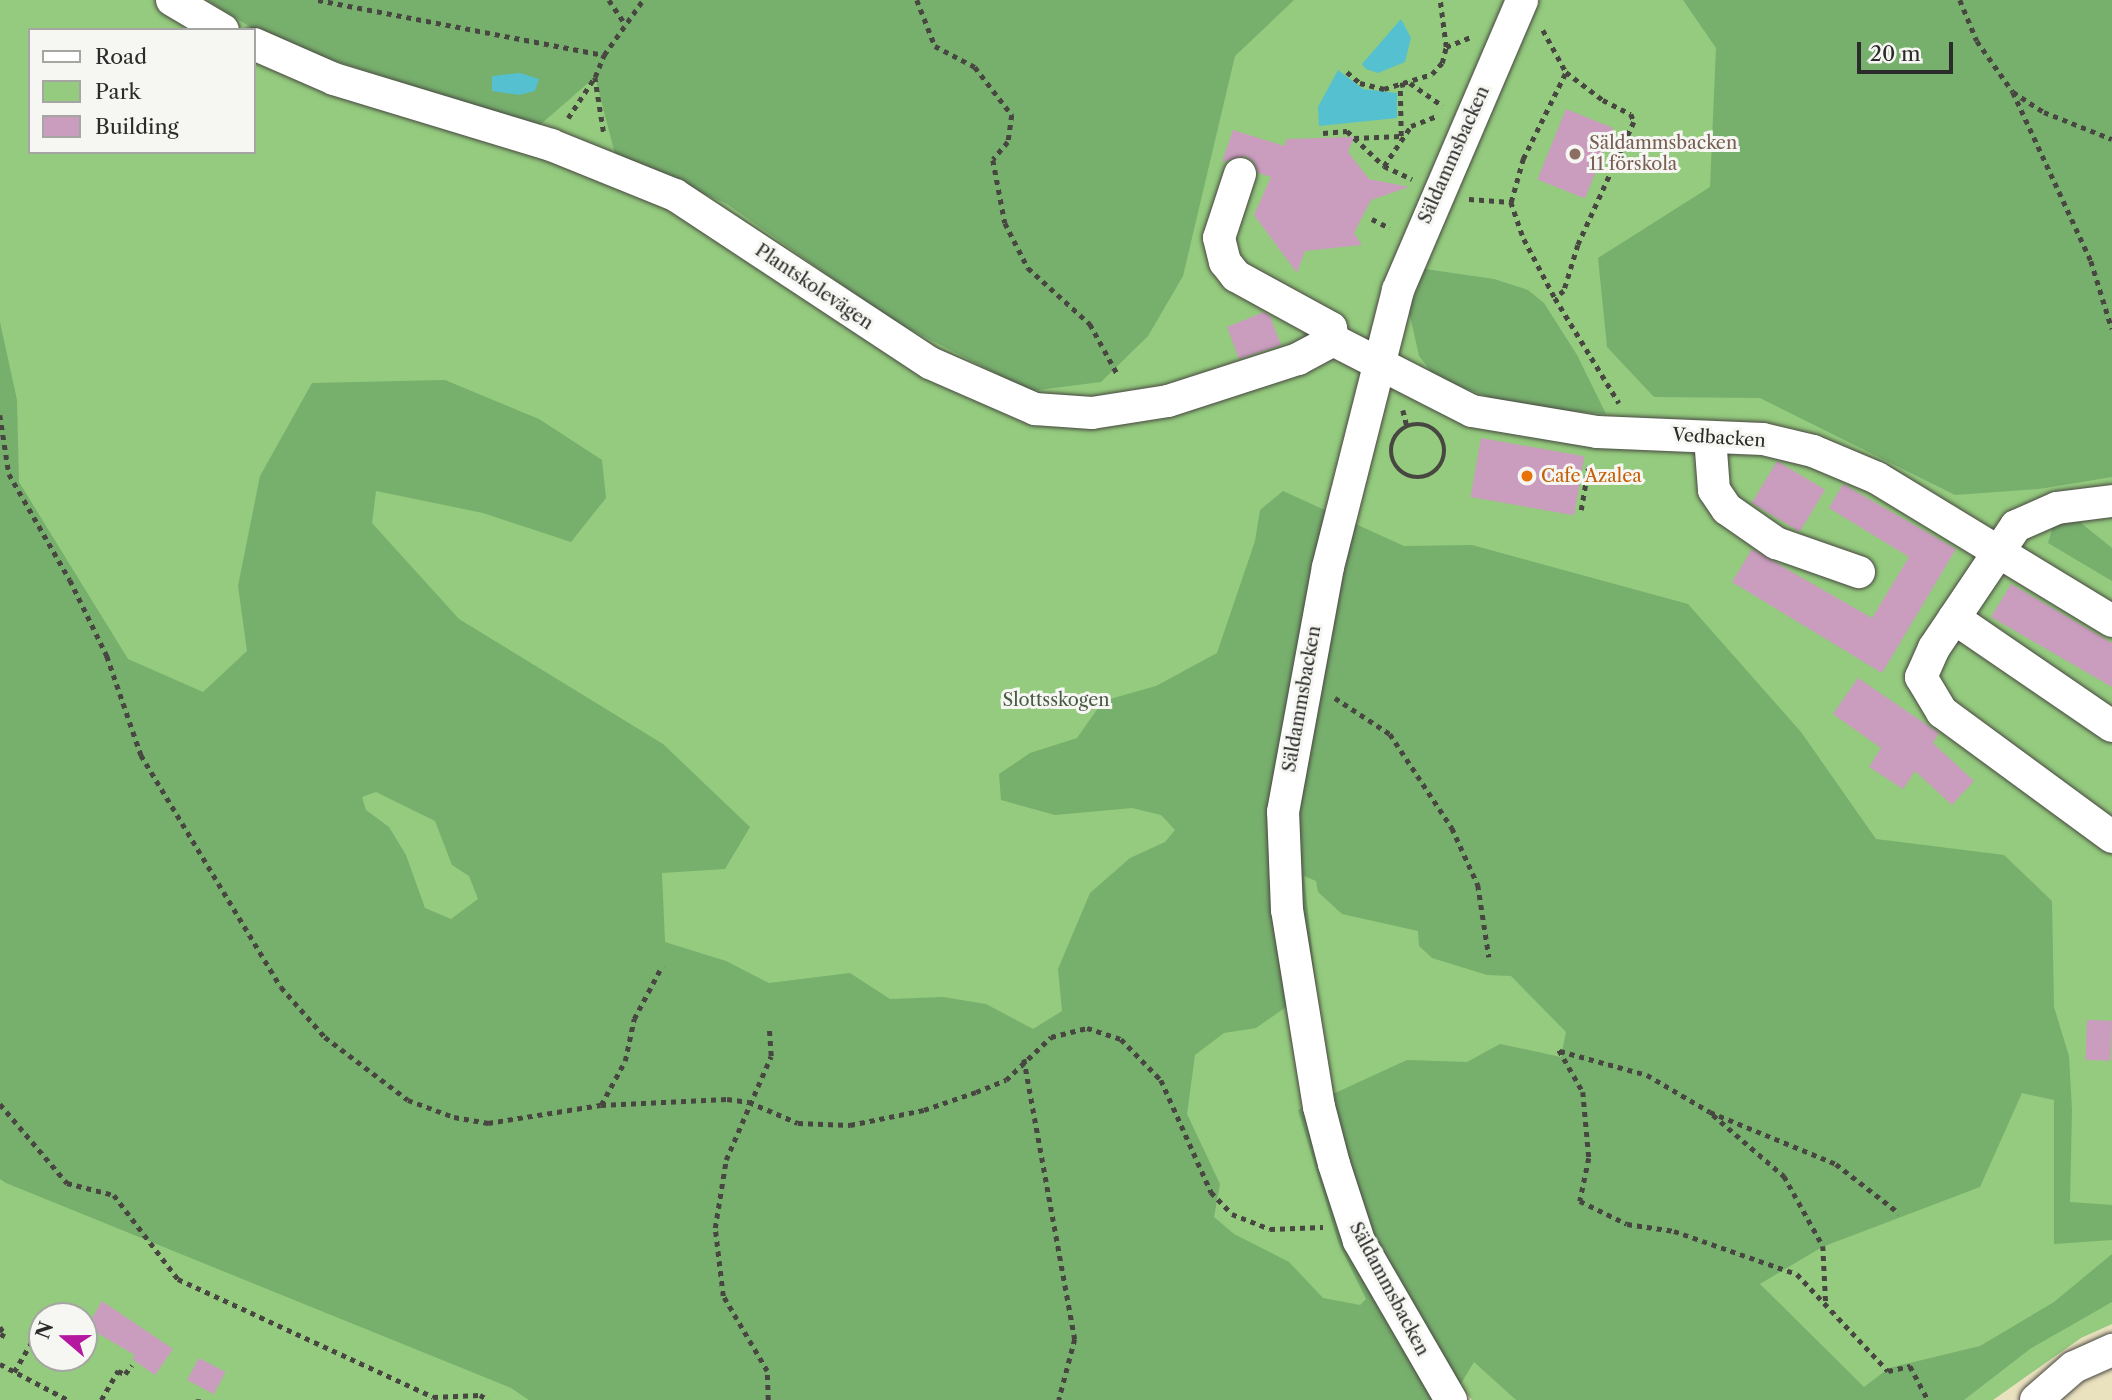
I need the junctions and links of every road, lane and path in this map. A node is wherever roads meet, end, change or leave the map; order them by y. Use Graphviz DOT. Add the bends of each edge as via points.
graph roads {
  1 [pos="172,0"];
  2 [pos="318,0"];
  3 [pos="609,0"];
  4 [pos="643,0"];
  5 [pos="917,0"];
  6 [pos="1440,0"];
  7 [pos="1960,0"];
  8 [pos="1519,5"];
  9 [pos="626,25"];
  10 [pos="220,28"];
  11 [pos="256,45"];
  12 [pos="604,55"];
  13 [pos="1347,72"];
  14 [pos="1566,72"];
  15 [pos="595,77"];
  16 [pos="1400,85"];
  17 [pos="2013,92"];
  18 [pos="1446,110"];
  19 [pos="1437,116"];
  20 [pos="1323,133"];
  21 [pos="1401,136"];
  22 [pos="1353,138"];
  23 [pos="2112,139"];
  24 [pos="551,145"];
  25 [pos="609,166"];
  26 [pos="1384,166"];
  27 [pos="1240,174"];
  28 [pos="1437,192"];
  29 [pos="1511,202"];
  30 [pos="1555,298"];
  31 [pos="2112,328"];
  32 [pos="1333,340"];
  33 [pos="1110,359"];
  34 [pos="1378,362"];
  35 [pos="0,415"];
  36 [pos="1413,425"];
  37 [pos="1594,431"];
  38 [pos="1638,433"];
  39 [pos="1710,437"];
  40 [pos="2112,501"];
  41 [pos="1581,510"];
  42 [pos="2000,549"];
  43 [pos="1860,572"];
  44 [pos="1954,618"];
  45 [pos="2112,621"];
  46 [pos="1303,682"];
  47 [pos="2112,726"];
  48 [pos="2112,837"];
  49 [pos="1489,957"];
  50 [pos="662,966"];
  51 [pos="769,1026"];
  52 [pos="1024,1059"];
  53 [pos="749,1102"];
  54 [pos="0,1104"];
  55 [pos="601,1105"];
  56 [pos="1710,1112"];
  57 [pos="1899,1213"];
  58 [pos="1350,1217"];
  59 [pos="1826,1305"];
  60 [pos="0,1327"];
  61 [pos="0,1341"];
  62 [pos="28,1348"];
  63 [pos="2112,1350"];
  64 [pos="0,1364"];
  65 [pos="132,1365"];
  66 [pos="14,1372"];
  67 [pos="54,1393"];
  68 [pos="52,1400"];
  69 [pos="68,1400"];
  70 [pos="101,1400"];
  71 [pos="489,1400"];
  72 [pos="768,1400"];
  73 [pos="1059,1400"];
  74 [pos="1451,1400"];
  75 [pos="1928,1400"];
  76 [pos="2036,1400"];
  1 -- 10 [label="street"];
  2 -- 12 [label="path"];
  3 -- 9 [label="path"];
  4 -- 9 [label="path"];
  5 -- 33 [label="path" via="935,46 975,67 1012,115 1008,142 993,160 1005,223 1028,268 1090,324"];
  6 -- 16 [label="path" via="1446,47 1441,63 1432,74"];
  7 -- 17 [label="path" via="1977,41"];
  8 -- 14 [label="path" via="1541,26"];
  8 -- 28 [label="street, Säldammsbacken"];
  9 -- 12 [label="path"];
  11 -- 24 [label="street, Plantskolevägen" via="334,79"];
  12 -- 15 [label="path"];
  13 -- 16 [label="path" via="1360,83 1384,89"];
  14 -- 29 [label="path" via="1522,159"];
  14 -- 30 [label="path" via="1631,114 1634,122 1578,245 1564,291"];
  15 -- 24 [label="path"];
  15 -- 25 [label="path"];
  16 -- 18 [label="path" via="1410,83"];
  16 -- 21 [label="path"];
  17 -- 23 [label="path" via="2044,112"];
  17 -- 31 [label="path" via="2091,261"];
  19 -- 21 [label="path" via="1411,126"];
  20 -- 22 [label="path" via="1346,131"];
  21 -- 22 [label="path"];
  21 -- 26 [label="path"];
  22 -- 26 [label="path"];
  24 -- 25 [label="street, Plantskolevägen"];
  25 -- 32 [label="street, Plantskolevägen" via="676,195 930,363 1035,409 1093,413 1168,401 1290,362"];
  26 -- 28 [label="path"];
  27 -- 32 [label="street" via="1219,238 1225,262 1236,276 1331,328"];
  28 -- 29 [label="path"];
  28 -- 34 [label="street, Säldammsbacken" via="1398,290"];
  29 -- 30 [label="path" via="1524,239"];
  30 -- 38 [label="path"];
  32 -- 34 [label="street"];
  34 -- 37 [label="street, Vedbacken" via="1472,411"];
  34 -- 46 [label="street, Säldammsbacken"];
  35 -- 55 [label="path" via="9,474 107,656 141,755 281,987 316,1027 408,1100 454,1118 488,1123"];
  36 -- 36 [label="path" via="1393,440 1392,459 1403,475 1422,478 1443,463 1444,444 1433,429"];
  37 -- 38 [label="street, Vedbacken"];
  37 -- 41 [label="path"];
  38 -- 39 [label="street, Vedbacken"];
  39 -- 42 [label="street, Vedbacken" via="1763,439 1813,451 1877,478"];
  39 -- 43 [label="street" via="1714,490 1727,509 1776,543"];
  40 -- 42 [label="street" via="2057,508 2016,526"];
  42 -- 44 [label="street"];
  42 -- 45 [label="street, Vedbacken"];
  44 -- 47 [label="street"];
  44 -- 48 [label="street" via="1921,677 1942,712"];
  46 -- 49 [label="path" via="1314,684 1390,734 1458,839 1478,885"];
  46 -- 58 [label="street, Säldammsbacken" via="1281,852 1319,1107"];
  50 -- 55 [label="path" via="634,1019 625,1061"];
  51 -- 53 [label="path" via="771,1056"];
  52 -- 53 [label="path" via="1006,1080 975,1092 923,1110 850,1125 798,1123"];
  52 -- 58 [label="path" via="1051,1037 1087,1028 1107,1032 1161,1080 1211,1192 1232,1214 1270,1229 1321,1227"];
  52 -- 73 [label="path" via="1075,1339"];
  53 -- 55 [label="path" via="696,1097"];
  53 -- 72 [label="path" via="726,1160 715,1228 723,1296 767,1371"];
  54 -- 71 [label="path" via="67,1183 114,1195 178,1279 433,1397 480,1395"];
  56 -- 57 [label="path" via="1836,1164"];
  56 -- 59 [label="path" via="1784,1176 1823,1246"];
  56 -- 59 [label="path" via="1647,1075 1559,1051 1583,1092 1589,1158 1580,1201 1627,1224 1674,1231 1797,1274"];
  58 -- 74 [label="street, Säldammsbacken" via="1359,1241"];
  59 -- 75 [label="path" via="1888,1371 1910,1366"];
  60 -- 61 [label="path" via="4,1333"];
  62 -- 66 [label="path"];
  63 -- 76 [label="street" via="2074,1367"];
  64 -- 66 [label="path"];
  65 -- 70 [label="path" via="125,1374 118,1371"];
  66 -- 67 [label="path"];
  67 -- 68 [label="path"];
  67 -- 69 [label="path"];
}
